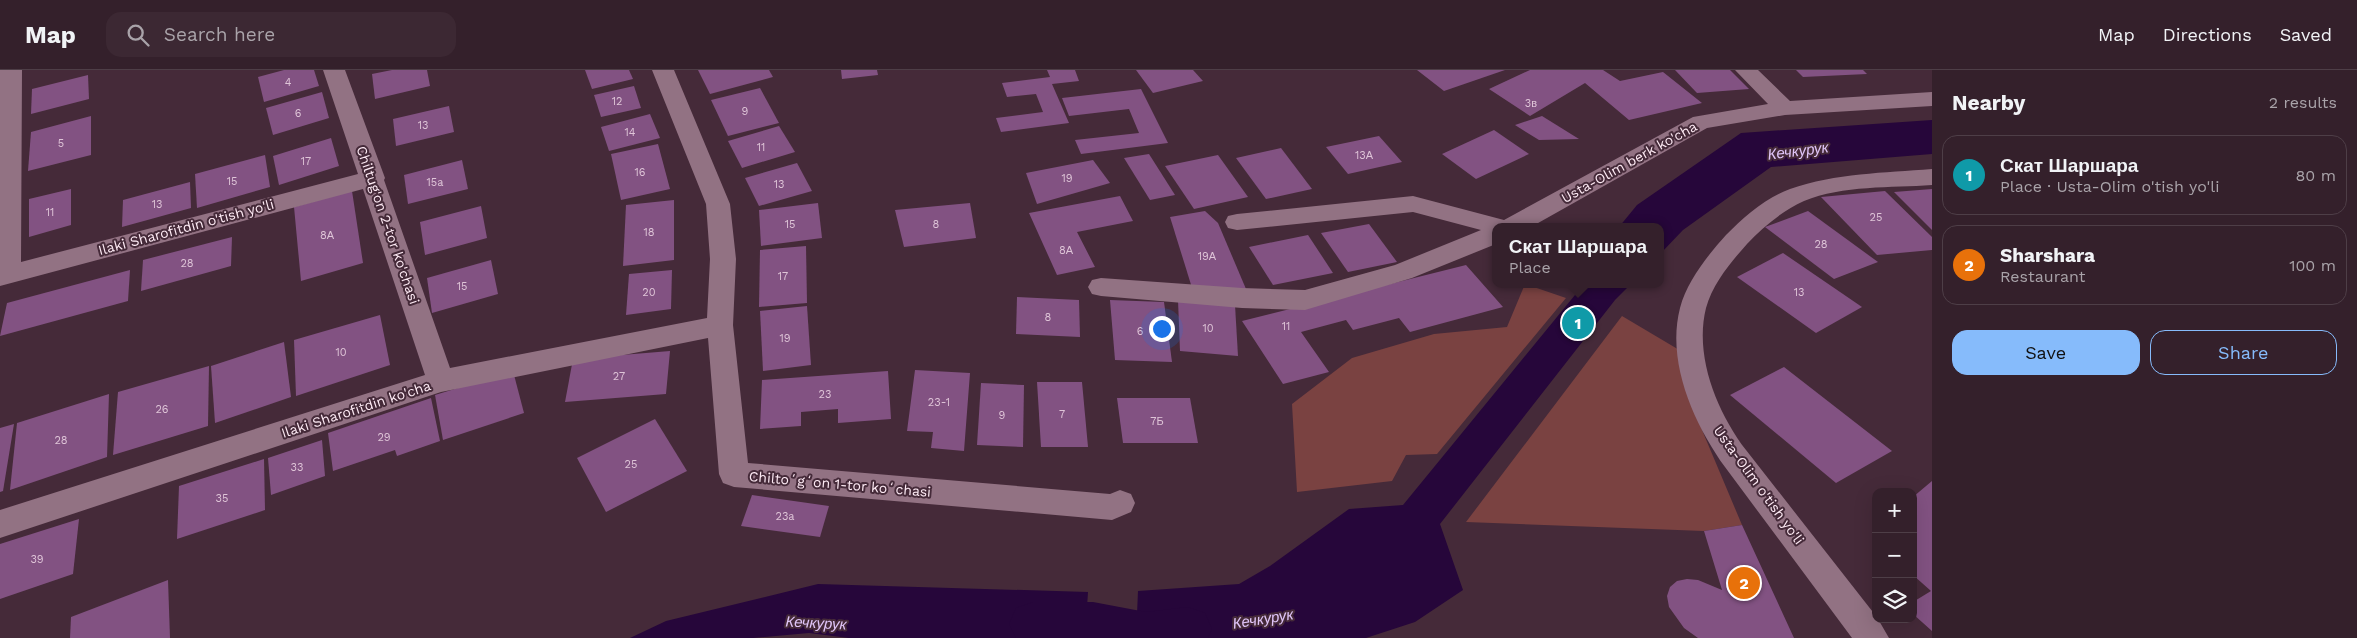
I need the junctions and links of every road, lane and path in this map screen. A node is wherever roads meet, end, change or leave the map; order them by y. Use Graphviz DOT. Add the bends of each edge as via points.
graph roads {
  1 [pos="11,70"];
  2 [pos="663,70"];
  3 [pos="1746,70"];
  4 [pos="338,71"];
  5 [pos="1932,99"];
  6 [pos="1785,108"];
  7 [pos="1932,177"];
  8 [pos="373,178"];
  9 [pos="1236,222"];
  10 [pos="1518,223"];
  11 [pos="1492,225"];
  12 [pos="1492,236"];
  13 [pos="4,276"];
  14 [pos="1101,287"];
  15 [pos="720,324"];
  16 [pos="441,381"];
  17 [pos="1120,503"];
  18 [pos="0,524"];
  19 [pos="1872,638"];
  1 -- 13 [label="street"];
  2 -- 15 [label="street, Chiltoʻgʻon 1-tor koʻchasi" via="718,204 723,259"];
  3 -- 6 [label="street"];
  4 -- 8 [label="street, Chiltug'on 2-tor ko'chasi"];
  5 -- 6 [label="street, Usta-Olim berk ko'cha"];
  6 -- 10 [label="street, Usta-Olim berk ko'cha" via="1701,122"];
  7 -- 19 [label="street, Usta-Olim o'tish yo'li" via="1822,189 1796,195 1777,206 1752,223 1712,270 1696,299 1690,322 1692,354 1700,391 1718,433"];
  8 -- 13 [label="street, Ilaki Sharofitdin o'tish yo'li"];
  8 -- 16 [label="street, Chiltug'on 2-tor ko'chasi"];
  9 -- 11 [label="street" via="1413,204"];
  12 -- 14 [label="street" via="1403,272 1305,300"];
  15 -- 16 [label="street, Ilaki Sharofitdin ko'cha"];
  15 -- 17 [label="street, Chiltoʻgʻon 1-tor koʻchasi" via="734,474 1112,507"];
  16 -- 18 [label="street, Ilaki Sharofitdin ko'cha"];
}
